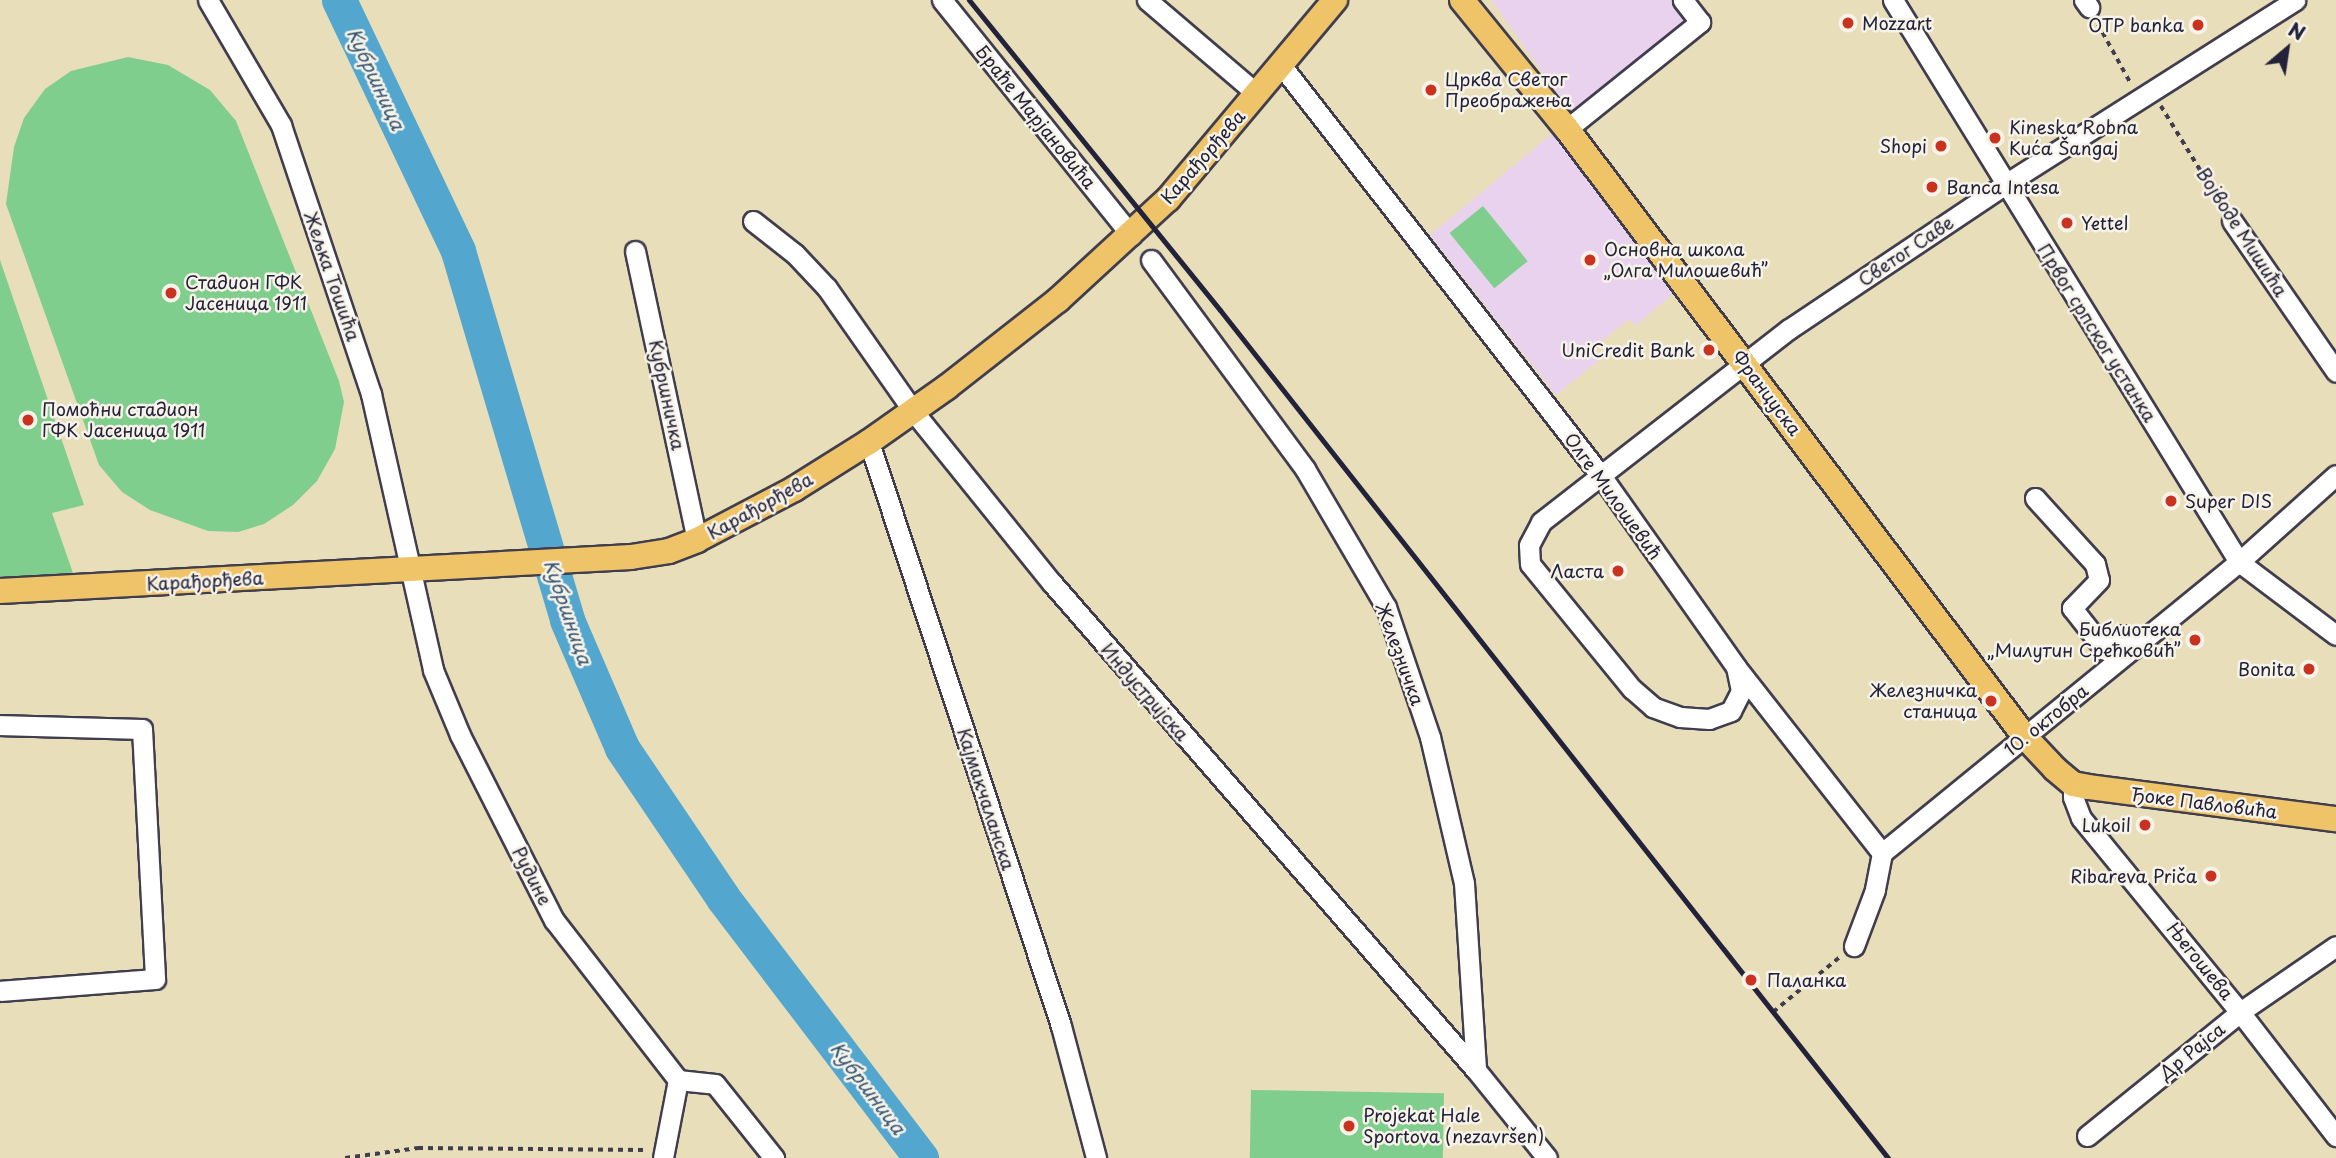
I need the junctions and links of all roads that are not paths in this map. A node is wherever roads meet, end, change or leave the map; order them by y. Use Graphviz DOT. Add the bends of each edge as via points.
graph roads {
  1 [pos="208,0"];
  2 [pos="942,0"];
  3 [pos="1147,0"];
  4 [pos="1335,0"];
  5 [pos="1462,0"];
  6 [pos="1683,0"];
  7 [pos="1893,0"];
  8 [pos="2295,0"];
  9 [pos="1281,65"];
  10 [pos="1258,94"];
  11 [pos="1567,129"];
  12 [pos="2004,185"];
  13 [pos="753,221"];
  14 [pos="2232,221"];
  15 [pos="1131,235"];
  16 [pos="635,251"];
  17 [pos="1152,260"];
  18 [pos="1745,363"];
  19 [pos="2336,372"];
  20 [pos="913,411"];
  21 [pos="869,442"];
  22 [pos="2336,475"];
  23 [pos="1602,477"];
  24 [pos="2035,498"];
  25 [pos="697,540"];
  26 [pos="2239,562"];
  27 [pos="415,570"];
  28 [pos="0,591"];
  29 [pos="2336,635"];
  30 [pos="2133,649"];
  31 [pos="1737,667"];
  32 [pos="0,725"];
  33 [pos="2025,737"];
  34 [pos="2073,784"];
  35 [pos="2336,819"];
  36 [pos="1882,853"];
  37 [pos="1854,946"];
  38 [pos="2336,946"];
  39 [pos="0,990"];
  40 [pos="2240,1012"];
  41 [pos="1476,1070"];
  42 [pos="677,1080"];
  43 [pos="2087,1136"];
  44 [pos="2336,1136"];
  45 [pos="664,1154"];
  46 [pos="774,1158"];
  47 [pos="1096,1158"];
  48 [pos="1547,1158"];
  1 -- 27 [label="street, Жељка Тошића" via="281,125 371,394"];
  2 -- 15 [label="street, Браће Марјановића"];
  3 -- 10 [label="street"];
  4 -- 9 [label="main road, Карађорђева"];
  5 -- 11 [label="main road, Француска"];
  6 -- 11 [label="street" via="1700,22"];
  7 -- 12 [label="street, Првог српског устанка"];
  8 -- 12 [label="street, Светог Саве"];
  9 -- 10 [label="main road, Карађорђева"];
  9 -- 23 [label="street, Олге Милошевић"];
  10 -- 15 [label="main road, Карађорђева"];
  11 -- 18 [label="main road, Француска"];
  12 -- 18 [label="street, Светог Саве"];
  12 -- 26 [label="street, Првог српског устанка"];
  13 -- 20 [label="street, Индустријска" via="795,254 827,288"];
  14 -- 19 [label="street, Војводе Мишића"];
  15 -- 20 [label="main road, Карађорђева" via="1047,308"];
  16 -- 25 [label="street, Кубршничка"];
  17 -- 41 [label="street, Железничка" via="1306,469 1385,607 1430,737 1464,883"];
  18 -- 23 [label="street, Светог Саве"];
  18 -- 33 [label="main road, Француска"];
  20 -- 21 [label="main road, Карађорђева"];
  20 -- 41 [label="street, Индустријска" via="1052,583"];
  21 -- 25 [label="main road, Карађорђева" via="794,489"];
  21 -- 47 [label="street, Кајмакчаланска" via="1060,1026"];
  22 -- 26 [label="street, 10. октобра"];
  23 -- 31 [label="street, Олге Милошевић"];
  23 -- 31 [label="street, Светог Саве" via="1541,522 1529,545 1530,564 1632,690 1653,707 1680,717 1709,719 1731,711 1741,691"];
  24 -- 30 [label="street" via="2095,564 2099,580 2073,608 2105,650 2123,635"];
  25 -- 27 [label="main road, Карађорђева" via="669,551 631,557"];
  26 -- 29 [label="street, Првог српског устанка"];
  26 -- 30 [label="street, 10. октобра"];
  27 -- 28 [label="main road, Карађорђева"];
  27 -- 42 [label="street, Рудине" via="439,683 460,735 554,920"];
  30 -- 33 [label="street, 10. октобра"];
  31 -- 36 [label="street, Олге Милошевић"];
  32 -- 39 [label="street" via="142,729 155,978"];
  33 -- 34 [label="main road, Француска"];
  33 -- 36 [label="street, 10. октобра"];
  34 -- 35 [label="main road, Ђоке Павловића"];
  34 -- 40 [label="street, Његошева" via="2081,818"];
  36 -- 37 [label="street" via="1875,890"];
  38 -- 40 [label="street, Др Рајса"];
  40 -- 43 [label="street, Др Рајса"];
  40 -- 44 [label="street, Његошева"];
  41 -- 48 [label="street, Индустријска"];
  42 -- 45 [label="street"];
  42 -- 46 [label="street" via="715,1084"];
}
